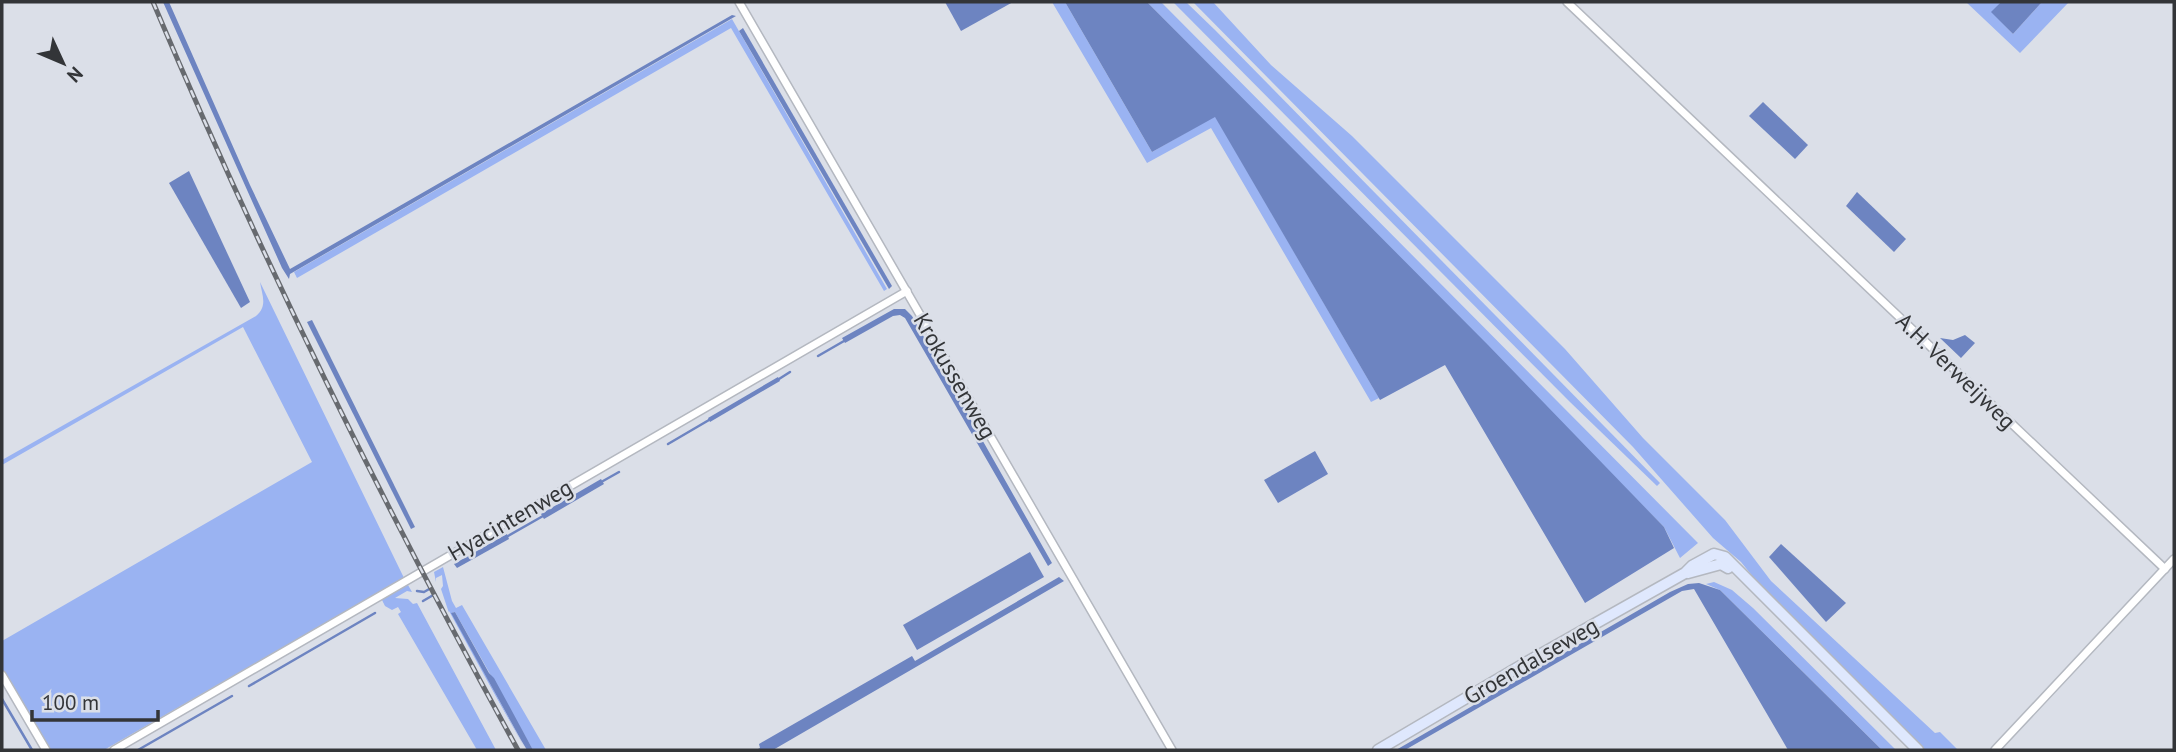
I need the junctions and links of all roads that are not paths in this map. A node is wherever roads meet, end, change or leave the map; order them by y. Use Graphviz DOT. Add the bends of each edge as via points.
graph roads {
  1 [pos="740,2"];
  2 [pos="1567,2"];
  3 [pos="907,291"];
  4 [pos="1714,554"];
  5 [pos="2174,559"];
  6 [pos="1728,568"];
  7 [pos="2165,569"];
  8 [pos="1685,573"];
  9 [pos="1747,581"];
  10 [pos="2,675"];
  11 [pos="46,750"];
  12 [pos="114,750"];
  13 [pos="1172,750"];
  14 [pos="1378,750"];
  15 [pos="1918,750"];
  16 [pos="1995,750"];
  1 -- 3 [label="street, Krokussenweg"];
  2 -- 7 [label="street, A.H. Verweijweg"];
  3 -- 12 [label="street, Hyacintenweg"];
  3 -- 13 [label="street, Krokussenweg"];
  4 -- 6 [label="street"];
  4 -- 8 [label="street, Groendalseweg"];
  4 -- 9 [label="street" via="1725,557"];
  5 -- 7 [label="street"];
  6 -- 8 [label="street, Groendalseweg" via="1721,564"];
  6 -- 9 [label="street"];
  7 -- 16 [label="street"];
  8 -- 14 [label="street, Groendalseweg"];
  9 -- 15 [label="street"];
  10 -- 11 [label="street"];
}
